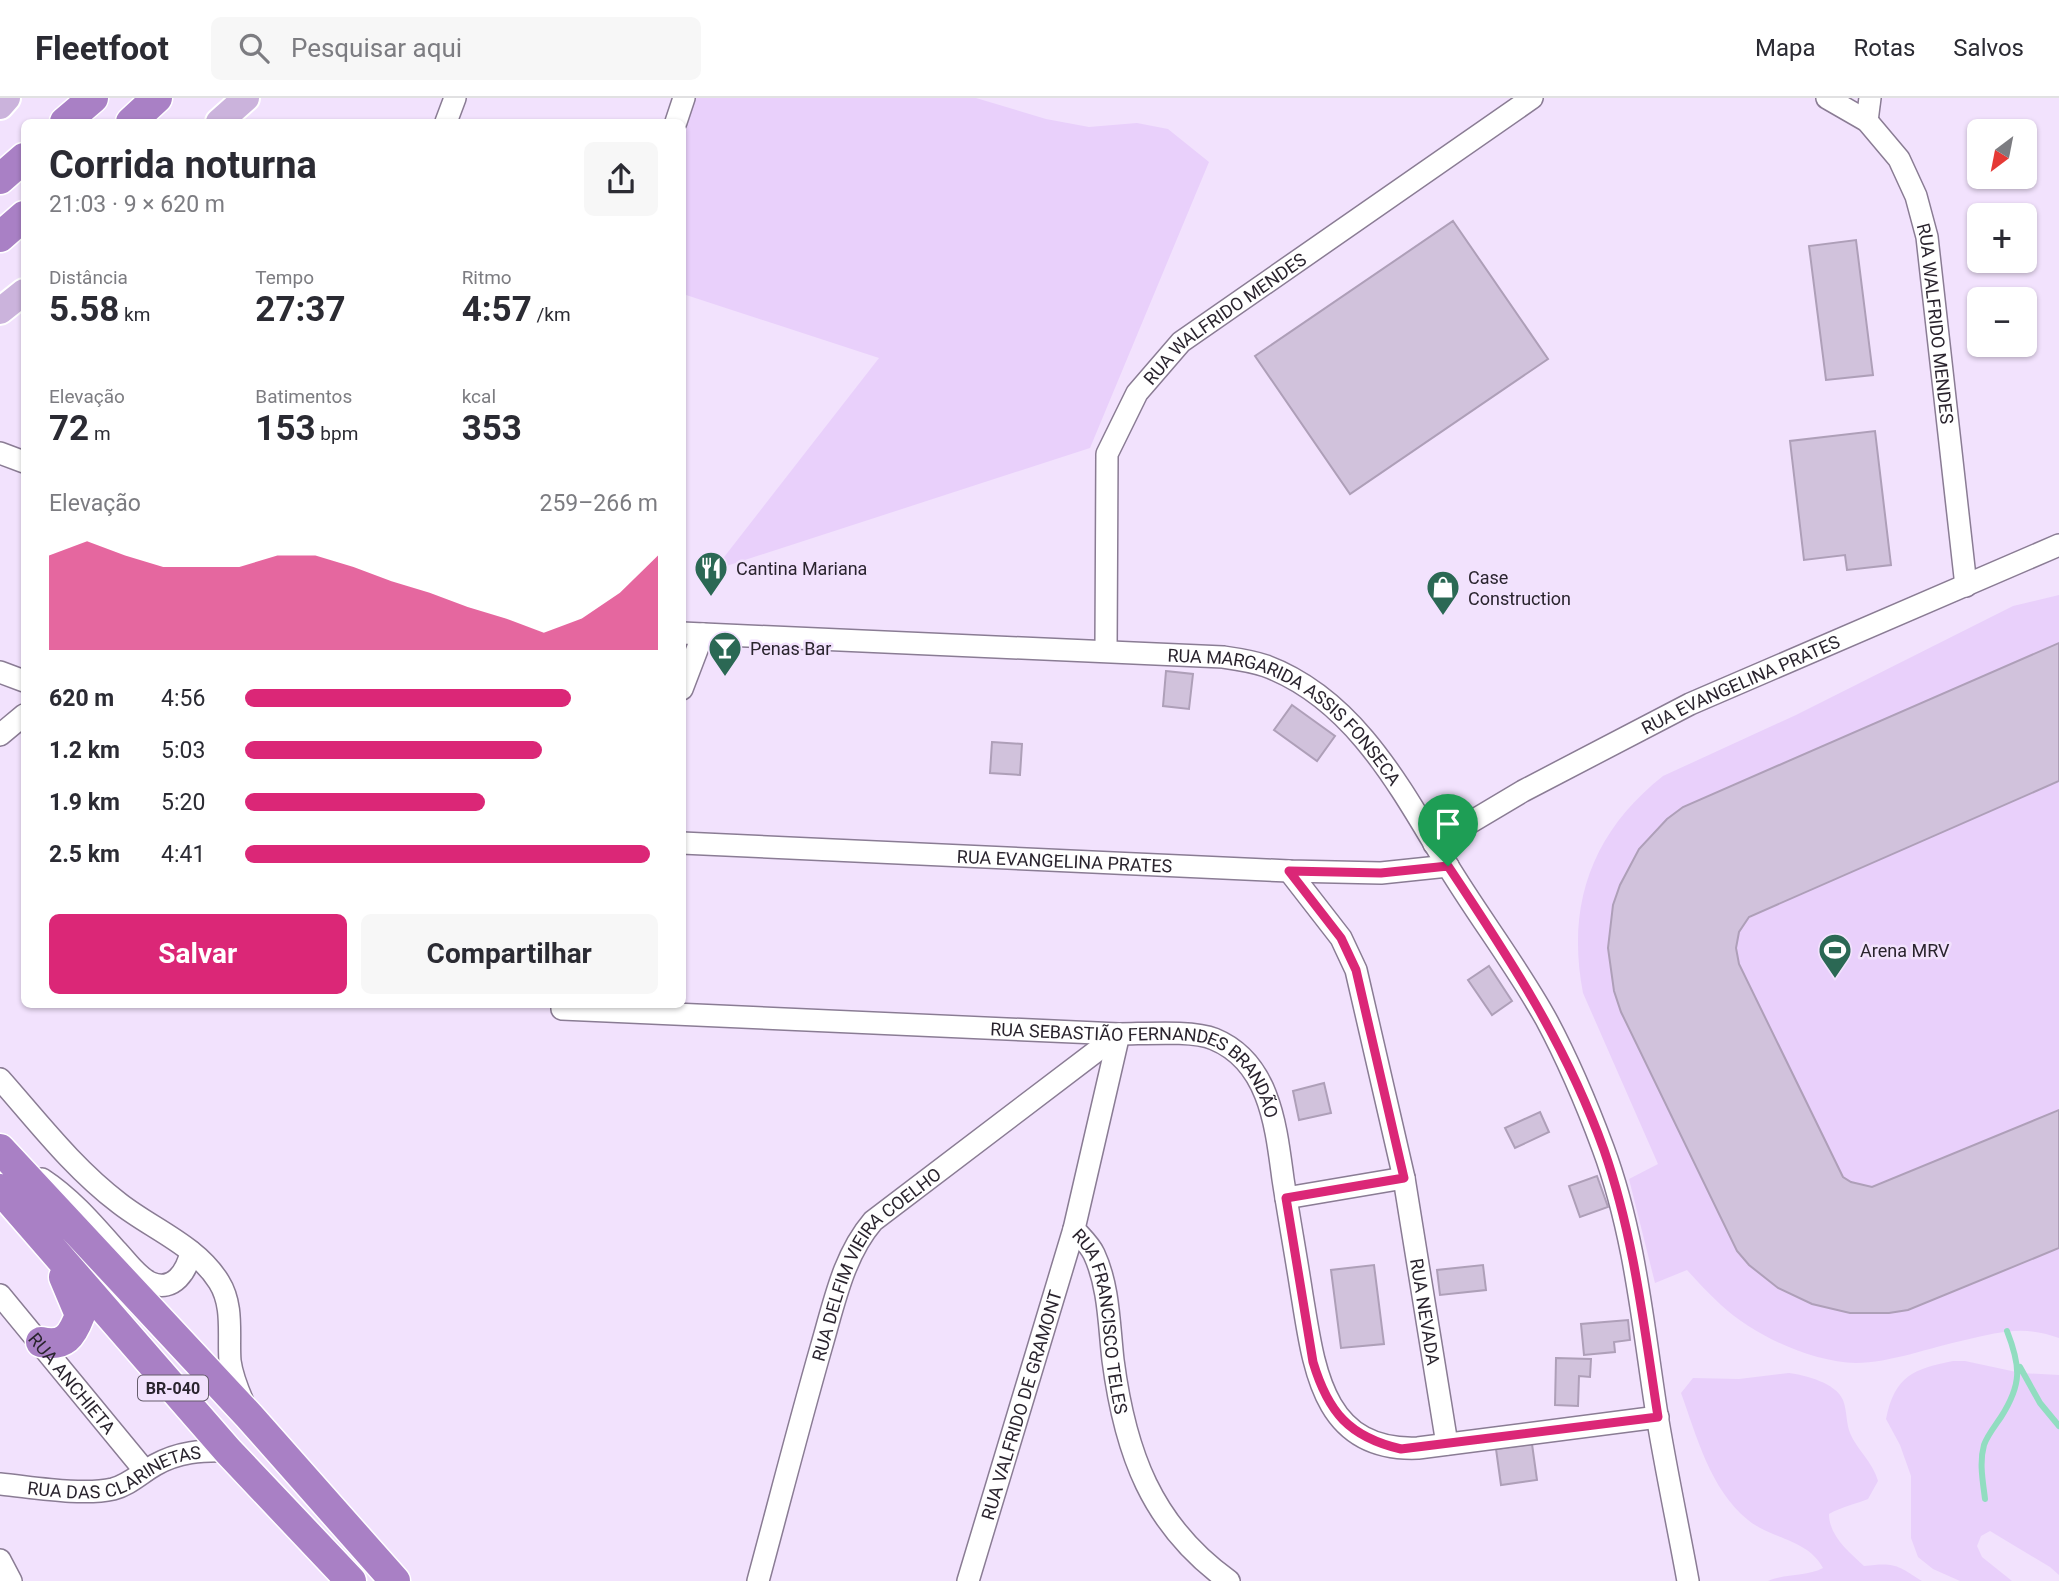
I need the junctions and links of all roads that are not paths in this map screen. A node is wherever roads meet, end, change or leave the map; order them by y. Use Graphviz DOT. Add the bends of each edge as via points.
graph roads {
  1 [pos="7,98"];
  2 [pos="93,98"];
  3 [pos="157,98"];
  4 [pos="246,98"];
  5 [pos="455,98"];
  6 [pos="684,98"];
  7 [pos="1532,98"];
  8 [pos="1827,98"];
  9 [pos="1870,98"];
  10 [pos="0,106"];
  11 [pos="68,119"];
  12 [pos="134,119"];
  13 [pos="222,119"];
  14 [pos="447,119"];
  15 [pos="677,119"];
  16 [pos="1867,121"];
  17 [pos="21,161"];
  18 [pos="0,179"];
  19 [pos="21,219"];
  20 [pos="0,237"];
  21 [pos="21,294"];
  22 [pos="0,312"];
  23 [pos="0,453"];
  24 [pos="21,461"];
  25 [pos="2059,545"];
  26 [pos="1966,586"];
  27 [pos="693,634"];
  28 [pos="1107,650"];
  29 [pos="686,670"];
  30 [pos="0,672"];
  31 [pos="21,680"];
  32 [pos="21,718"];
  33 [pos="0,736"];
  34 [pos="686,843"];
  35 [pos="1434,844"];
  36 [pos="1448,866"];
  37 [pos="1289,871"];
  38 [pos="584,1008"];
  39 [pos="1119,1034"];
  40 [pos="0,1079"];
  41 [pos="4,1154"];
  42 [pos="1404,1178"];
  43 [pos="0,1189"];
  44 [pos="1286,1198"];
  45 [pos="1074,1229"];
  46 [pos="50,1248"];
  47 [pos="191,1252"];
  48 [pos="0,1295"];
  49 [pos="41,1342"];
  50 [pos="249,1416"];
  51 [pos="1658,1417"];
  52 [pos="1447,1444"];
  53 [pos="228,1451"];
  54 [pos="145,1471"];
  55 [pos="0,1484"];
  56 [pos="0,1560"];
  57 [pos="1200,1572"];
  58 [pos="11,1581"];
  59 [pos="351,1581"];
  60 [pos="395,1581"];
  61 [pos="758,1581"];
  62 [pos="968,1581"];
  63 [pos="1229,1581"];
  64 [pos="1688,1581"];
  1 -- 10 [label="main road"];
  2 -- 11 [label="highway"];
  3 -- 12 [label="highway"];
  4 -- 13 [label="main road"];
  5 -- 14 [label="street"];
  6 -- 15 [label="street"];
  7 -- 28 [label="street, RUA WALFRIDO MENDES" via="1181,342 1137,393 1107,454"];
  8 -- 16 [label="street, RUA WALFRIDO MENDES"];
  9 -- 16 [label="street"];
  16 -- 26 [label="street, RUA WALFRIDO MENDES" via="1899,159 1927,237"];
  17 -- 18 [label="highway"];
  19 -- 20 [label="highway"];
  21 -- 22 [label="main road"];
  23 -- 24 [label="street"];
  25 -- 26 [label="street, RUA EVANGELINA PRATES"];
  26 -- 35 [label="street, RUA EVANGELINA PRATES" via="1690,704 1523,791"];
  27 -- 28 [label="street, RUA MARGARIDA ASSIS FONSECA"];
  27 -- 29 [label="street"];
  28 -- 35 [label="street, RUA MARGARIDA ASSIS FONSECA" via="1223,657 1265,666 1300,683 1352,725 1404,794"];
  30 -- 31 [label="street"];
  32 -- 33 [label="street"];
  34 -- 37 [label="street, RUA EVANGELINA PRATES"];
  35 -- 36 [label="street, RUA MARGARIDA ASSIS FONSECA"];
  36 -- 37 [label="street, RUA EVANGELINA PRATES" via="1381,873"];
  36 -- 51 [label="street, RUA MARGARIDA ASSIS FONSECA" via="1546,1020 1604,1150 1636,1274"];
  37 -- 42 [label="street, RUA NEVADA" via="1341,938 1356,970"];
  38 -- 39 [label="street, RUA SEBASTIÃO FERNANDES BRANDÃO"];
  39 -- 44 [label="street, RUA SEBASTIÃO FERNANDES BRANDÃO" via="1214,1039 1252,1067 1264,1088 1276,1129"];
  39 -- 45 [label="street, RUA FRANCISCO TELES"];
  39 -- 61 [label="street, RUA DELFIM VIEIRA COELHO" via="873,1221 855,1243"];
  40 -- 47 [label="street" via="77,1167 119,1203"];
  41 -- 47 [label="street" via="71,1201 152,1284 177,1280"];
  41 -- 50 [label="highway, BR-040"];
  42 -- 44 [label="street"];
  42 -- 52 [label="street, RUA NEVADA"];
  43 -- 46 [label="highway, BR-040"];
  44 -- 52 [label="street, RUA SEBASTIÃO FERNANDES BRANDÃO" via="1313,1362 1328,1403 1372,1441 1401,1449"];
  45 -- 57 [label="street, RUA FRANCISCO TELES" via="1093,1252 1103,1279 1117,1390 1145,1485"];
  45 -- 62 [label="street, RUA VALFRIDO DE GRAMONT"];
  46 -- 49 [label="highway" via="80,1315 74,1332 65,1340 54,1345"];
  46 -- 53 [label="highway, BR-040"];
  47 -- 50 [label="street" via="220,1284 228,1303 233,1379"];
  48 -- 49 [label="street, RUA ANCHIETA"];
  49 -- 54 [label="street, RUA ANCHIETA"];
  50 -- 60 [label="highway, BR-040"];
  51 -- 52 [label="street, RUA SEBASTIÃO FERNANDES BRANDÃO"];
  51 -- 64 [label="street, RUA MARGARIDA ASSIS FONSECA"];
  53 -- 54 [label="street, RUA DAS CLARINETAS" via="179,1455"];
  53 -- 59 [label="highway, BR-040"];
  54 -- 55 [label="street, RUA DAS CLARINETAS" via="115,1489 95,1492"];
  56 -- 58 [label="street"];
  57 -- 63 [label="street, RUA FRANCISCO TELES"];
}
